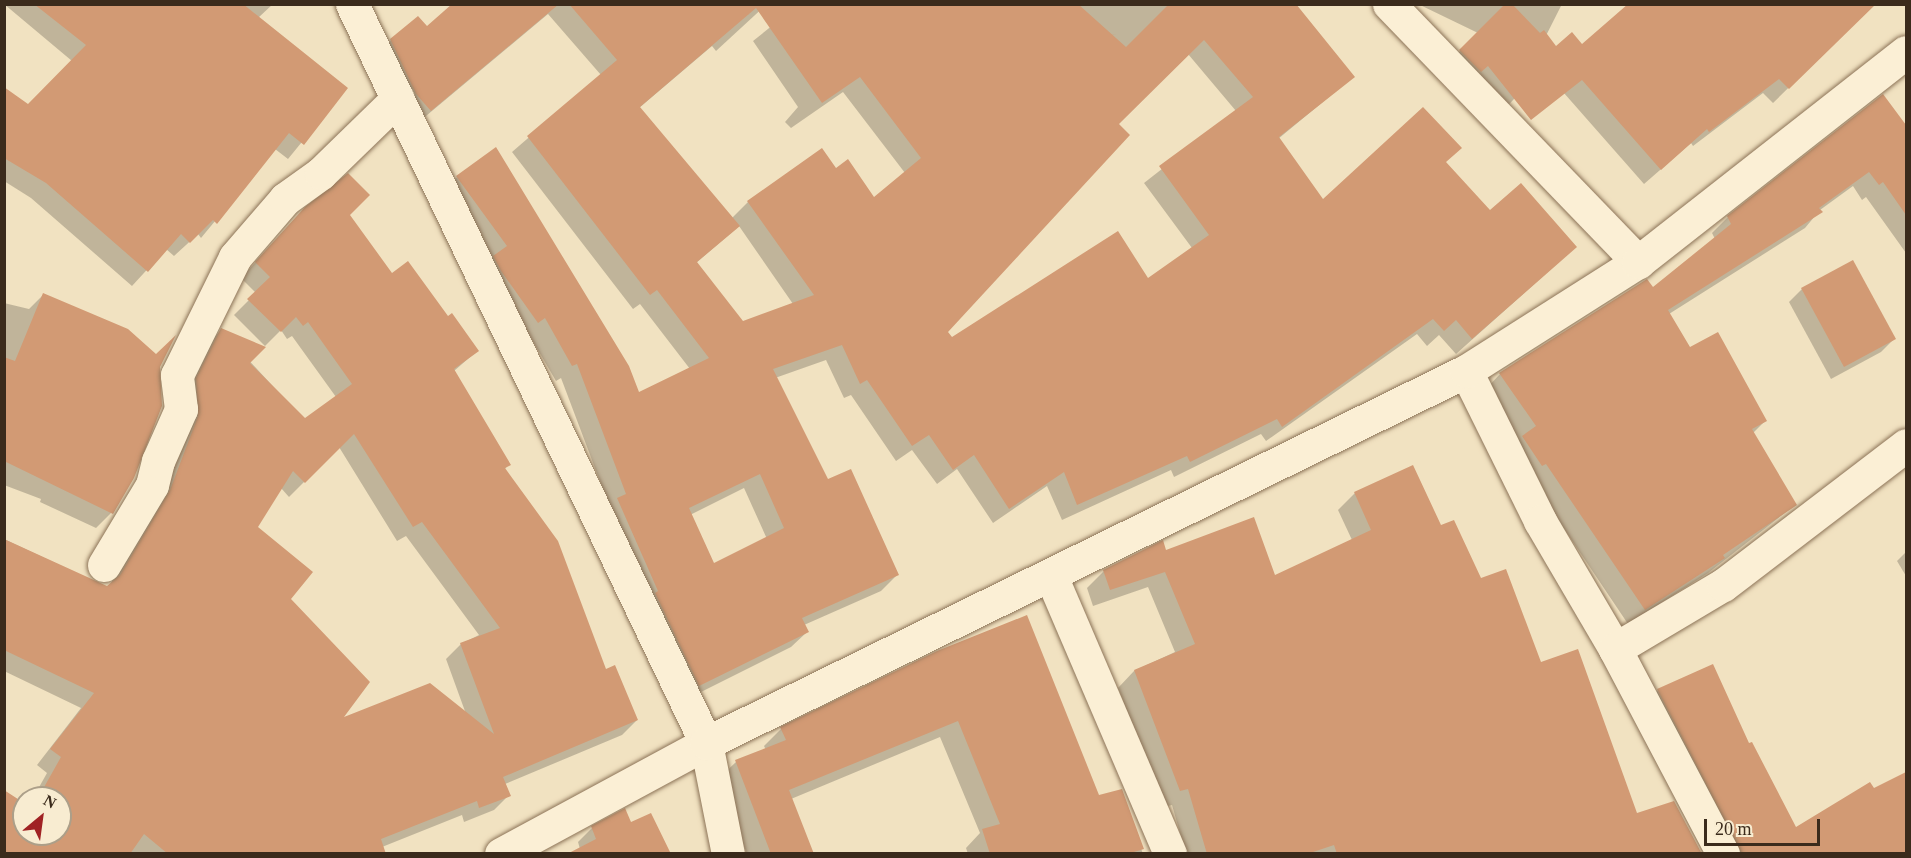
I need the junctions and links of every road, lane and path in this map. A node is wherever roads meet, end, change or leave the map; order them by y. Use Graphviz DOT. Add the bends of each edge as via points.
graph roads {
  1 [pos="352,4"];
  2 [pos="1389,4"];
  3 [pos="1906,52"];
  4 [pos="398,98"];
  5 [pos="1638,262"];
  6 [pos="1466,371"];
  7 [pos="1906,445"];
  8 [pos="104,565"];
  9 [pos="1052,576"];
  10 [pos="1615,649"];
  11 [pos="706,743"];
  12 [pos="501,854"];
  13 [pos="728,854"];
  14 [pos="1170,854"];
  15 [pos="1723,854"];
  1 -- 4 [label="street"];
  2 -- 5 [label="street"];
  3 -- 5 [label="street"];
  4 -- 8 [label="street" via="321,173 285,199 235,257 177,375 181,409 152,485"];
  4 -- 11 [label="street"];
  5 -- 6 [label="street"];
  6 -- 9 [label="street"];
  6 -- 10 [label="street" via="1540,521"];
  7 -- 10 [label="street" via="1723,585"];
  9 -- 11 [label="street"];
  9 -- 14 [label="street"];
  10 -- 15 [label="street"];
  11 -- 12 [label="street"];
  11 -- 13 [label="street"];
}
